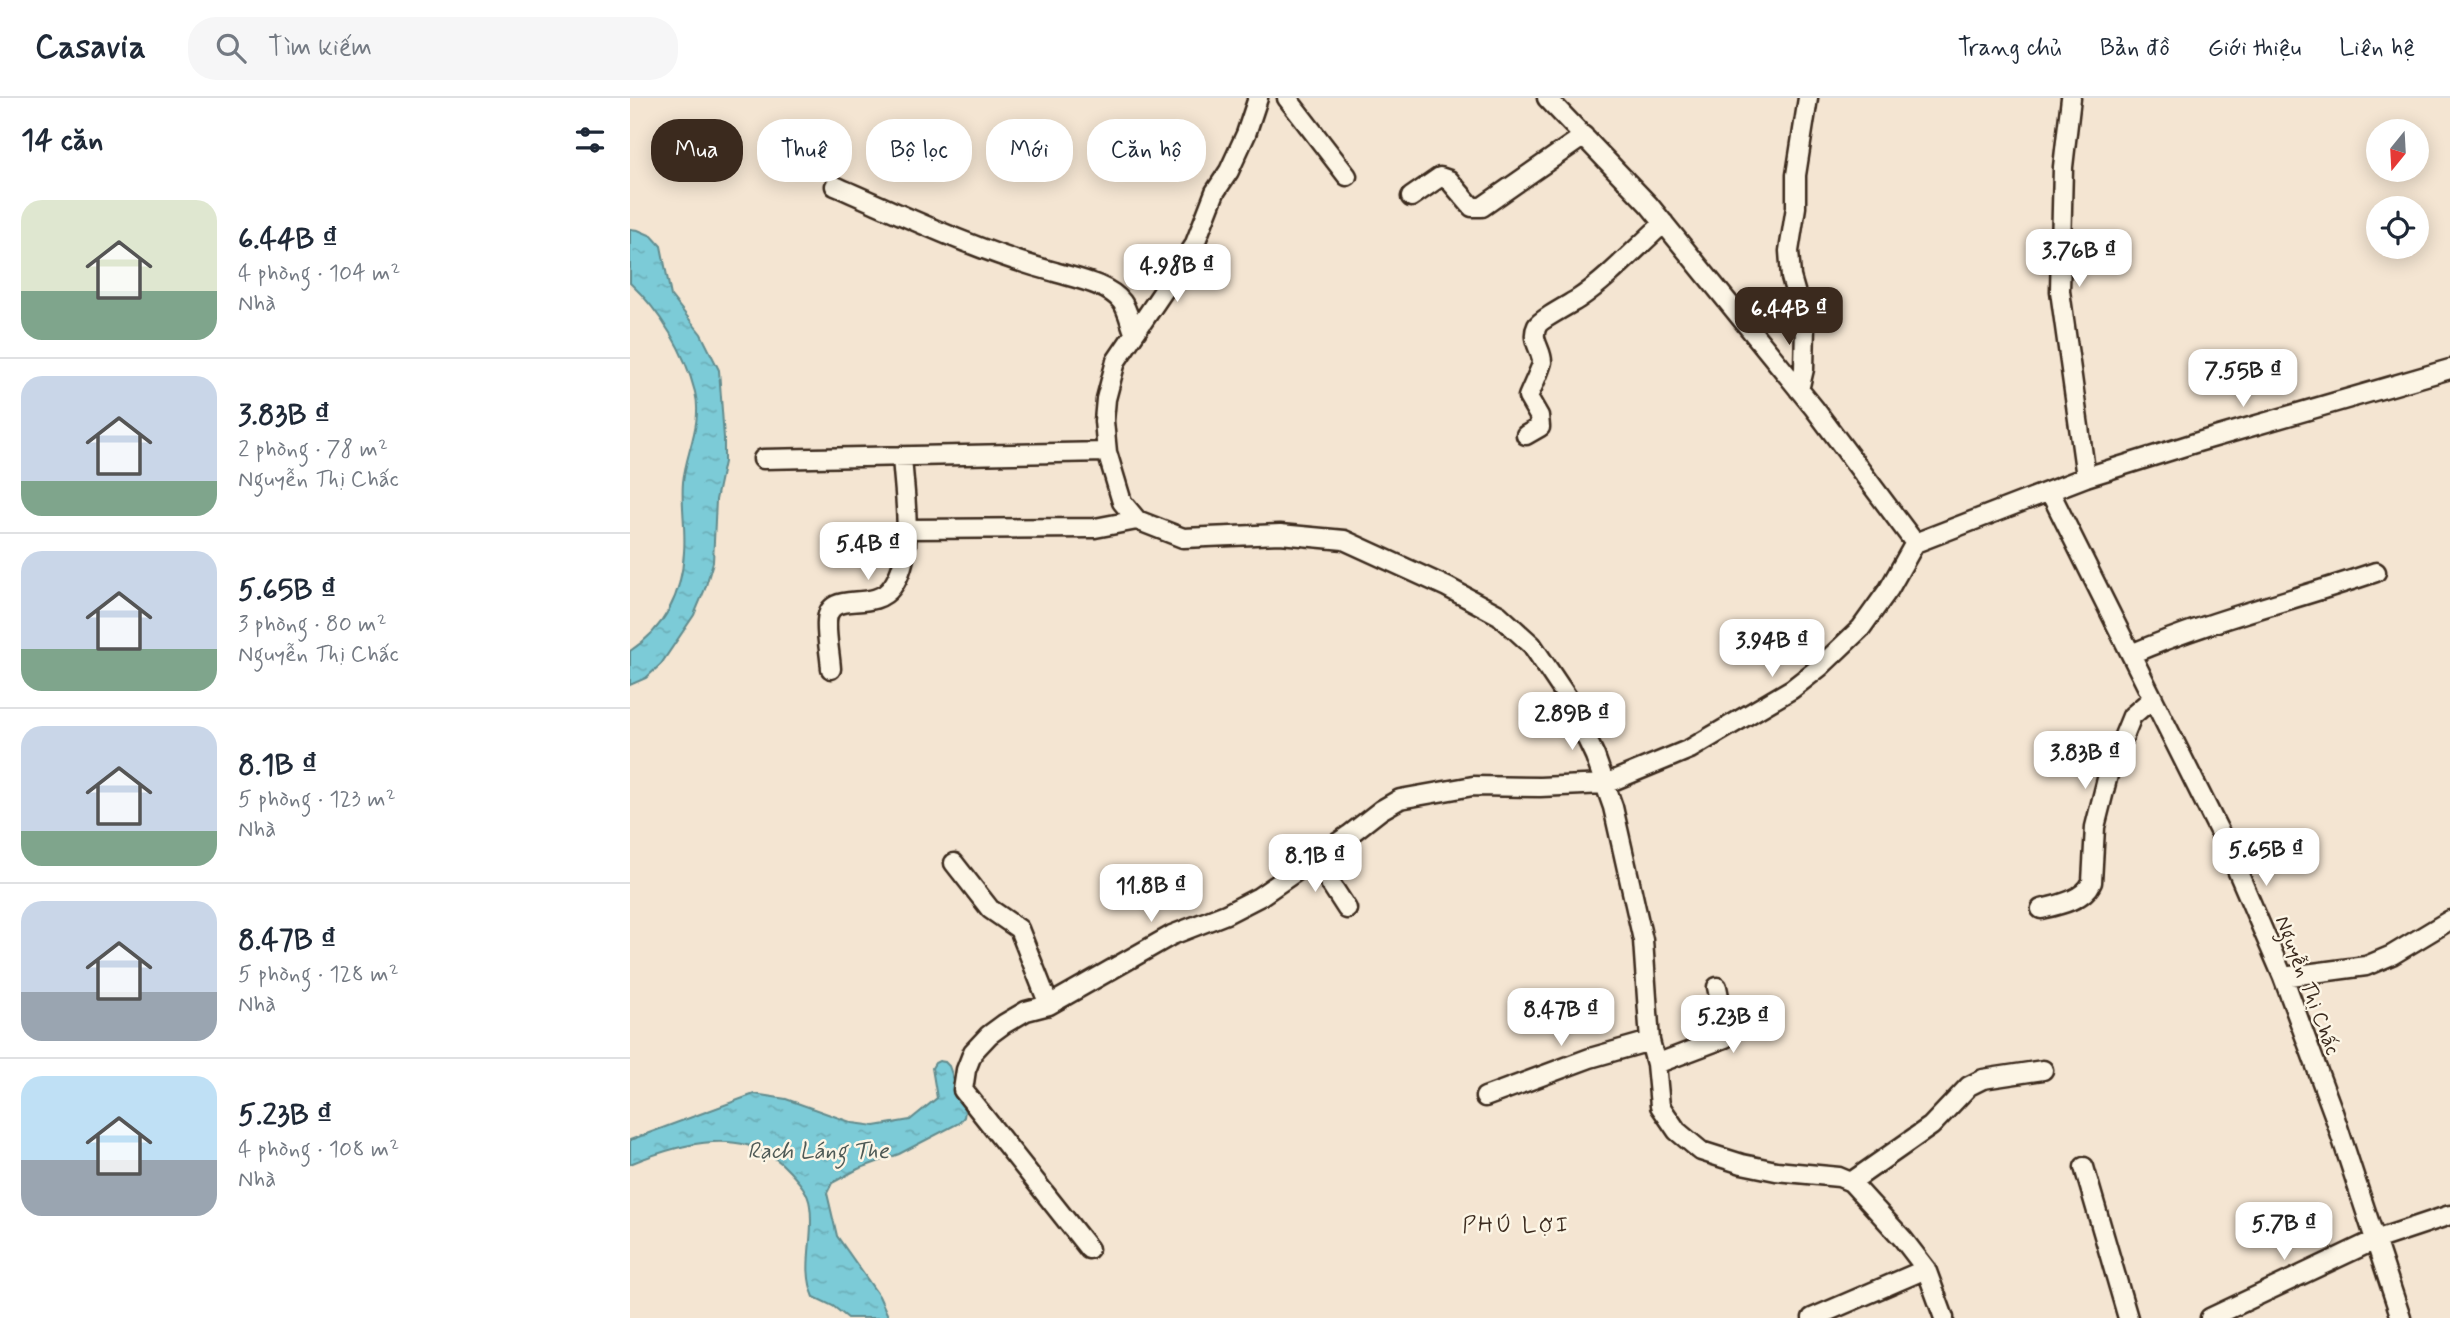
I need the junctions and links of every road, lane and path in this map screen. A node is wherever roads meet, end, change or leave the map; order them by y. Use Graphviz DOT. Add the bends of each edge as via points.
graph roads {
  1 [pos="1258,98"];
  2 [pos="1287,98"];
  3 [pos="1547,98"];
  4 [pos="1808,98"];
  5 [pos="2071,98"];
  6 [pos="1584,136"];
  7 [pos="1347,176"];
  8 [pos="835,186"];
  9 [pos="1411,197"];
  10 [pos="1664,223"];
  11 [pos="1134,332"];
  12 [pos="2450,369"];
  13 [pos="1800,390"];
  14 [pos="1526,435"];
  15 [pos="1107,452"];
  16 [pos="902,456"];
  17 [pos="763,459"];
  18 [pos="2086,477"];
  19 [pos="2050,492"];
  20 [pos="1137,520"];
  21 [pos="906,529"];
  22 [pos="1914,543"];
  23 [pos="2376,572"];
  24 [pos="2131,654"];
  25 [pos="831,669"];
  26 [pos="2153,698"];
  27 [pos="1605,784"];
  28 [pos="1314,858"];
  29 [pos="954,863"];
  30 [pos="1348,909"];
  31 [pos="2041,909"];
  32 [pos="2450,920"];
  33 [pos="2283,977"];
  34 [pos="1717,988"];
  35 [pos="1049,1005"];
  36 [pos="1650,1041"];
  37 [pos="1656,1064"];
  38 [pos="2043,1070"];
  39 [pos="1485,1097"];
  40 [pos="2084,1167"];
  41 [pos="1851,1182"];
  42 [pos="2450,1215"];
  43 [pos="2375,1240"];
  44 [pos="1089,1248"];
  45 [pos="1926,1269"];
  46 [pos="1812,1318"];
  47 [pos="1944,1318"];
  48 [pos="2128,1318"];
  49 [pos="2210,1318"];
  50 [pos="2402,1318"];
  1 -- 11 [label="street" via="1194,246"];
  2 -- 7 [label="street"];
  3 -- 6 [label="street"];
  4 -- 13 [label="street" via="1789,251 1805,326"];
  5 -- 18 [label="street" via="2063,167 2060,291"];
  6 -- 9 [label="street" via="1482,207 1472,206 1449,180 1440,177"];
  6 -- 10 [label="street"];
  8 -- 11 [label="street" via="980,249 1105,289 1122,301"];
  10 -- 13 [label="street"];
  10 -- 14 [label="street" via="1593,289 1537,326 1534,343 1542,366 1528,397 1540,427"];
  11 -- 15 [label="street" via="1116,361 1106,399"];
  12 -- 18 [label="street"];
  13 -- 22 [label="street"];
  15 -- 16 [label="street"];
  15 -- 20 [label="street" via="1122,502"];
  16 -- 17 [label="street"];
  16 -- 21 [label="street"];
  18 -- 19 [label="street"];
  19 -- 22 [label="street"];
  19 -- 24 [label="street, Nguyễn Thị Chấc"];
  20 -- 21 [label="street" via="1095,528"];
  20 -- 27 [label="street" via="1183,538 1279,534 1344,540 1499,615 1532,645 1567,697"];
  21 -- 25 [label="street" via="905,555 891,589 880,599 850,600 830,611"];
  22 -- 27 [label="street" via="1861,628 1792,689 1690,749"];
  23 -- 24 [label="street" via="2183,632"];
  24 -- 26 [label="street, Nguyễn Thị Chấc"];
  26 -- 31 [label="street" via="2132,716 2108,775 2095,827 2089,889"];
  26 -- 33 [label="street, Nguyễn Thị Chấc" via="2228,849"];
  27 -- 28 [label="street" via="1473,786 1400,799"];
  27 -- 36 [label="street" via="1643,940"];
  28 -- 30 [label="street"];
  28 -- 35 [label="street" via="1259,897 1172,935"];
  29 -- 35 [label="street" via="990,909 1019,929"];
  32 -- 33 [label="street" via="2366,966"];
  33 -- 43 [label="street, Nguyễn Thị Chấc"];
  34 -- 37 [label="street" via="1725,1038"];
  35 -- 44 [label="street" via="1026,1011 989,1035 973,1052 963,1090"];
  36 -- 37 [label="street"];
  36 -- 39 [label="street"];
  37 -- 41 [label="street" via="1660,1106 1677,1131 1701,1151 1742,1164"];
  38 -- 41 [label="street" via="1983,1079 1969,1086 1931,1126"];
  40 -- 48 [label="street"];
  41 -- 45 [label="street"];
  42 -- 43 [label="street"];
  43 -- 49 [label="street"];
  43 -- 50 [label="street, Nguyễn Thị Chấc"];
  45 -- 46 [label="street"];
  45 -- 47 [label="street"];
}
